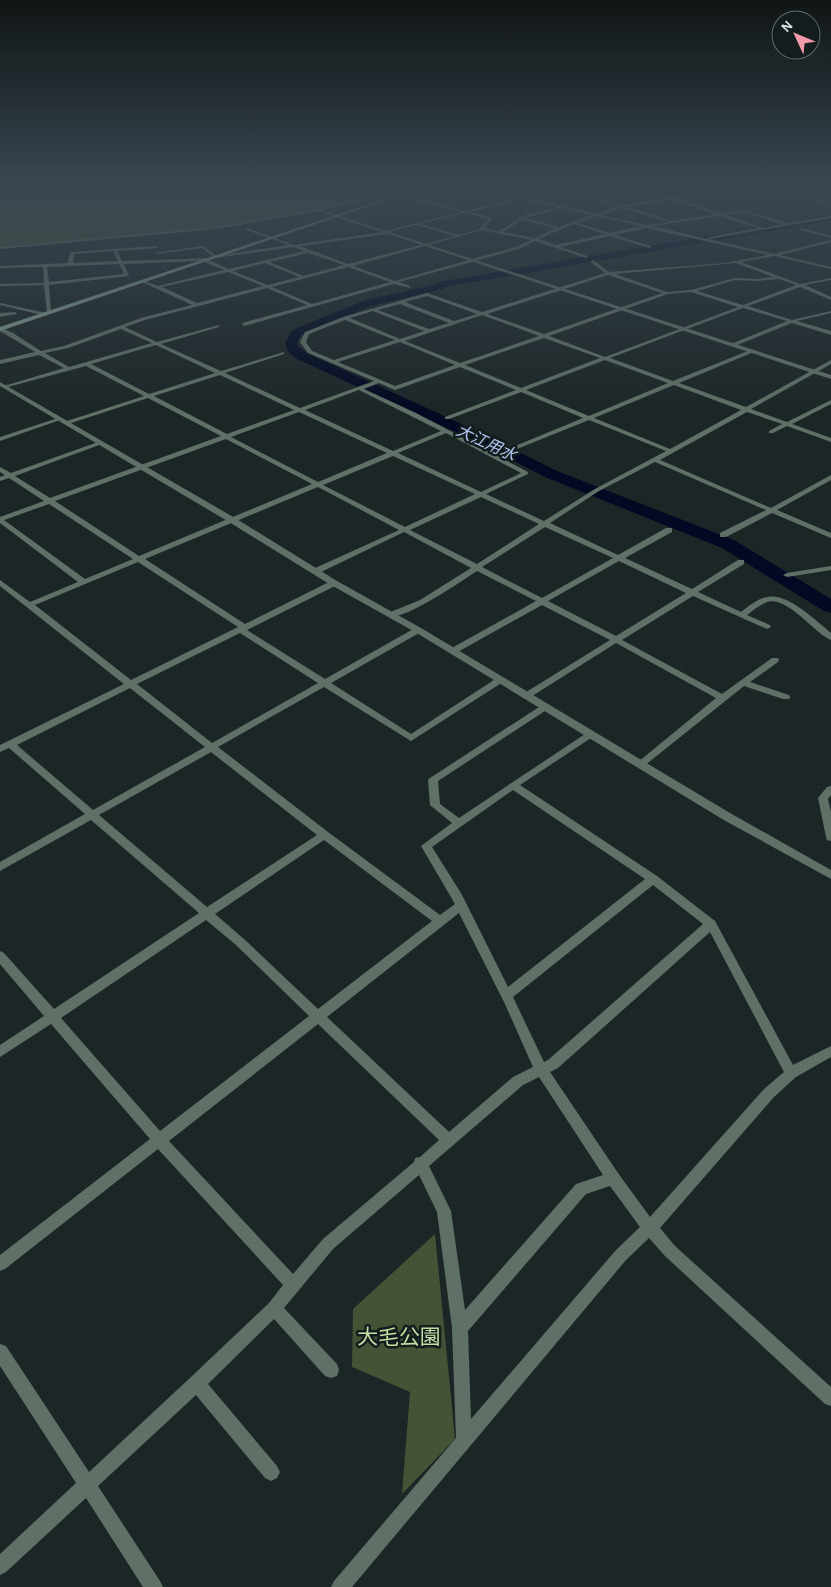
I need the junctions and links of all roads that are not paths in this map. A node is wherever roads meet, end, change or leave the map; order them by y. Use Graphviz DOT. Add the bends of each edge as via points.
graph roads {
  1 [pos="118,263"];
  2 [pos="121,263"];
  3 [pos="197,263"];
  4 [pos="212,263"];
  5 [pos="259,263"];
  6 [pos="267,263"];
  7 [pos="341,263"];
  8 [pos="360,263"];
  9 [pos="460,263"];
  10 [pos="480,263"];
  11 [pos="596,263"];
  12 [pos="726,263"];
  13 [pos="740,263"];
  14 [pos="810,263"];
  15 [pos="70,264"];
  16 [pos="45,266"];
  17 [pos="349,266"];
  18 [pos="0,268"];
  19 [pos="831,268"];
  20 [pos="227,270"];
  21 [pos="608,274"];
  22 [pos="305,278"];
  23 [pos="779,278"];
  24 [pos="831,279"];
  25 [pos="144,280"];
  26 [pos="395,282"];
  27 [pos="45,284"];
  28 [pos="0,285"];
  29 [pos="800,285"];
  30 [pos="158,287"];
  31 [pos="268,287"];
  32 [pos="408,287"];
  33 [pos="559,289"];
  34 [pos="691,291"];
  35 [pos="667,293"];
  36 [pos="831,299"];
  37 [pos="400,302"];
  38 [pos="0,304"];
  39 [pos="311,305"];
  40 [pos="197,306"];
  41 [pos="743,307"];
  42 [pos="620,309"];
  43 [pos="374,310"];
  44 [pos="831,312"];
  45 [pos="15,313"];
  46 [pos="47,313"];
  47 [pos="482,314"];
  48 [pos="0,315"];
  49 [pos="345,318"];
  50 [pos="792,321"];
  51 [pos="454,323"];
  52 [pos="244,324"];
  53 [pos="217,326"];
  54 [pos="121,327"];
  55 [pos="0,329"];
  56 [pos="682,329"];
  57 [pos="429,331"];
  58 [pos="831,333"];
  59 [pos="542,336"];
  60 [pos="399,341"];
  61 [pos="158,343"];
  62 [pos="733,345"];
  63 [pos="752,351"];
  64 [pos="42,353"];
  65 [pos="282,353"];
  66 [pos="606,359"];
  67 [pos="0,362"];
  68 [pos="333,362"];
  69 [pos="831,362"];
  70 [pos="87,364"];
  71 [pos="458,365"];
  72 [pos="69,369"];
  73 [pos="814,371"];
  74 [pos="221,373"];
  75 [pos="831,377"];
  76 [pos="379,381"];
  77 [pos="673,382"];
  78 [pos="3,386"];
  79 [pos="364,386"];
  80 [pos="520,391"];
  81 [pos="148,396"];
  82 [pos="831,402"];
  83 [pos="746,409"];
  84 [pos="300,410"];
  85 [pos="447,418"];
  86 [pos="586,418"];
  87 [pos="63,421"];
  88 [pos="786,424"];
  89 [pos="446,431"];
  90 [pos="771,432"];
  91 [pos="227,437"];
  92 [pos="0,439"];
  93 [pos="830,439"];
  94 [pos="100,443"];
  95 [pos="510,450"];
  96 [pos="670,451"];
  97 [pos="392,453"];
  98 [pos="655,460"];
  99 [pos="142,468"];
  100 [pos="0,469"];
  101 [pos="10,476"];
  102 [pos="831,477"];
  103 [pos="0,479"];
  104 [pos="316,485"];
  105 [pos="480,494"];
  106 [pos="48,502"];
  107 [pos="772,510"];
  108 [pos="0,520"];
  109 [pos="232,520"];
  110 [pos="542,524"];
  111 [pos="404,530"];
  112 [pos="669,530"];
  113 [pos="723,535"];
  114 [pos="831,536"];
  115 [pos="616,558"];
  116 [pos="137,560"];
  117 [pos="741,562"];
  118 [pos="478,568"];
  119 [pos="831,568"];
  120 [pos="316,571"];
  121 [pos="787,576"];
  122 [pos="0,582"];
  123 [pos="84,582"];
  124 [pos="334,583"];
  125 [pos="691,592"];
  126 [pos="542,601"];
  127 [pos="30,605"];
  128 [pos="390,615"];
  129 [pos="741,615"];
  130 [pos="766,627"];
  131 [pos="243,629"];
  132 [pos="418,630"];
  133 [pos="831,637"];
  134 [pos="616,640"];
  135 [pos="452,651"];
  136 [pos="775,660"];
  137 [pos="500,680"];
  138 [pos="326,683"];
  139 [pos="744,683"];
  140 [pos="131,685"];
  141 [pos="526,696"];
  142 [pos="786,697"];
  143 [pos="722,698"];
  144 [pos="545,707"];
  145 [pos="591,734"];
  146 [pos="5,747"];
  147 [pos="213,747"];
  148 [pos="641,764"];
  149 [pos="513,785"];
  150 [pos="831,789"];
  151 [pos="93,815"];
  152 [pos="459,823"];
  153 [pos="324,835"];
  154 [pos="831,837"];
  155 [pos="0,867"];
  156 [pos="831,875"];
  157 [pos="653,879"];
  158 [pos="461,905"];
  159 [pos="206,913"];
  160 [pos="439,920"];
  161 [pos="711,924"];
  162 [pos="0,956"];
  163 [pos="506,995"];
  164 [pos="53,1017"];
  165 [pos="317,1017"];
  166 [pos="831,1051"];
  167 [pos="0,1052"];
  168 [pos="541,1070"];
  169 [pos="791,1074"];
  170 [pos="447,1139"];
  171 [pos="160,1141"];
  172 [pos="420,1163"];
  173 [pos="612,1178"];
  174 [pos="650,1228"];
  175 [pos="0,1264"];
  176 [pos="294,1286"];
  177 [pos="274,1308"];
  178 [pos="460,1328"];
  179 [pos="0,1352"];
  180 [pos="331,1370"];
  181 [pos="197,1383"];
  182 [pos="831,1398"];
  183 [pos="464,1441"];
  184 [pos="271,1472"];
  185 [pos="87,1485"];
  186 [pos="0,1566"];
  187 [pos="154,1587"];
  188 [pos="340,1587"];
  1 -- 15 [label="street"];
  2 -- 27 [label="street" via="127,275"];
  3 -- 25 [label="main road"];
  4 -- 20 [label="street"];
  5 -- 20 [label="street"];
  6 -- 22 [label="street"];
  7 -- 17 [label="street"];
  8 -- 17 [label="street"];
  9 -- 26 [label="street"];
  10 -- 33 [label="street"];
  11 -- 21 [label="street"];
  12 -- 21 [label="street"];
  13 -- 23 [label="street"];
  14 -- 19 [label="street"];
  15 -- 16 [label="street"];
  16 -- 18 [label="street"];
  16 -- 27 [label="street"];
  17 -- 22 [label="street"];
  17 -- 26 [label="street"];
  20 -- 30 [label="street"];
  20 -- 31 [label="street"];
  21 -- 33 [label="street"];
  21 -- 35 [label="street"];
  22 -- 31 [label="street"];
  23 -- 29 [label="street"];
  23 -- 34 [label="street" via="735,279"];
  24 -- 29 [label="street"];
  25 -- 30 [label="street"];
  25 -- 46 [label="main road"];
  26 -- 32 [label="street"];
  26 -- 39 [label="street"];
  27 -- 28 [label="street"];
  27 -- 46 [label="street"];
  29 -- 36 [label="street"];
  29 -- 41 [label="street"];
  30 -- 40 [label="street"];
  31 -- 39 [label="street"];
  31 -- 40 [label="street"];
  33 -- 42 [label="street"];
  33 -- 47 [label="street"];
  34 -- 35 [label="street"];
  34 -- 41 [label="street"];
  35 -- 42 [label="street"];
  37 -- 43 [label="street"];
  37 -- 47 [label="street" via="427,294"];
  37 -- 51 [label="street"];
  38 -- 46 [label="street"];
  39 -- 52 [label="street"];
  40 -- 54 [label="street"];
  41 -- 50 [label="street"];
  41 -- 56 [label="street"];
  42 -- 56 [label="street"];
  42 -- 59 [label="street"];
  43 -- 49 [label="street"];
  43 -- 57 [label="street"];
  44 -- 50 [label="street"];
  45 -- 48 [label="street"];
  46 -- 55 [label="main road"];
  47 -- 51 [label="street"];
  47 -- 59 [label="street"];
  49 -- 60 [label="street"];
  49 -- 68 [label="street" via="307,333 303,342 310,352"];
  50 -- 58 [label="street"];
  50 -- 62 [label="street"];
  51 -- 57 [label="street"];
  53 -- 61 [label="street"];
  54 -- 61 [label="street"];
  54 -- 64 [label="street"];
  55 -- 64 [label="street"];
  56 -- 62 [label="street"];
  56 -- 66 [label="street"];
  57 -- 60 [label="street"];
  59 -- 66 [label="street"];
  59 -- 71 [label="street"];
  60 -- 68 [label="street"];
  60 -- 71 [label="street"];
  61 -- 70 [label="street"];
  61 -- 74 [label="street"];
  62 -- 63 [label="street"];
  63 -- 73 [label="street"];
  63 -- 77 [label="street"];
  64 -- 67 [label="street"];
  64 -- 72 [label="street"];
  65 -- 74 [label="street"];
  66 -- 77 [label="street"];
  66 -- 80 [label="street"];
  68 -- 76 [label="street"];
  69 -- 73 [label="street"];
  70 -- 72 [label="street"];
  70 -- 81 [label="street"];
  71 -- 76 [label="street" via="395,388"];
  71 -- 80 [label="street"];
  72 -- 78 [label="street"];
  73 -- 75 [label="street"];
  73 -- 83 [label="street"];
  74 -- 81 [label="street"];
  74 -- 84 [label="street"];
  76 -- 79 [label="street"];
  77 -- 83 [label="street"];
  77 -- 86 [label="street"];
  78 -- 87 [label="street"];
  79 -- 84 [label="street"];
  79 -- 89 [label="street"];
  80 -- 85 [label="street"];
  80 -- 86 [label="street"];
  81 -- 87 [label="street"];
  81 -- 91 [label="street"];
  82 -- 88 [label="street"];
  83 -- 88 [label="street"];
  83 -- 96 [label="street"];
  84 -- 91 [label="street"];
  84 -- 97 [label="street"];
  86 -- 95 [label="street"];
  86 -- 96 [label="street"];
  87 -- 92 [label="street"];
  87 -- 94 [label="street"];
  88 -- 90 [label="street"];
  88 -- 93 [label="street"];
  89 -- 97 [label="street"];
  89 -- 105 [label="street" via="526,473"];
  91 -- 99 [label="street"];
  91 -- 104 [label="street"];
  94 -- 99 [label="street"];
  94 -- 101 [label="street"];
  96 -- 98 [label="street"];
  97 -- 104 [label="street"];
  97 -- 105 [label="street"];
  98 -- 107 [label="street"];
  98 -- 110 [label="street" via="595,491"];
  99 -- 106 [label="street"];
  99 -- 109 [label="street"];
  100 -- 101 [label="street"];
  101 -- 103 [label="street"];
  101 -- 106 [label="street"];
  102 -- 107 [label="street"];
  104 -- 109 [label="street"];
  104 -- 111 [label="street"];
  105 -- 110 [label="street"];
  105 -- 111 [label="street"];
  106 -- 108 [label="street"];
  106 -- 116 [label="street"];
  107 -- 113 [label="street"];
  107 -- 114 [label="street"];
  108 -- 123 [label="street"];
  109 -- 116 [label="street"];
  109 -- 120 [label="street"];
  110 -- 115 [label="street"];
  110 -- 118 [label="street"];
  111 -- 118 [label="street"];
  111 -- 120 [label="street"];
  112 -- 115 [label="street"];
  115 -- 125 [label="street"];
  115 -- 126 [label="street"];
  116 -- 123 [label="street"];
  116 -- 131 [label="street"];
  117 -- 125 [label="street"];
  118 -- 126 [label="street"];
  118 -- 128 [label="street" via="423,602"];
  119 -- 121 [label="street"];
  120 -- 124 [label="street"];
  122 -- 127 [label="street"];
  123 -- 127 [label="street"];
  124 -- 128 [label="street"];
  124 -- 131 [label="street"];
  125 -- 129 [label="street"];
  125 -- 134 [label="street"];
  126 -- 134 [label="street"];
  126 -- 135 [label="street"];
  127 -- 140 [label="street"];
  128 -- 132 [label="street"];
  129 -- 130 [label="street"];
  129 -- 133 [label="street" via="769,598 778,599"];
  131 -- 138 [label="street"];
  131 -- 140 [label="street"];
  132 -- 135 [label="street"];
  132 -- 138 [label="street"];
  134 -- 141 [label="street"];
  134 -- 143 [label="street"];
  135 -- 137 [label="street"];
  136 -- 139 [label="street"];
  137 -- 138 [label="street" via="411,738"];
  137 -- 141 [label="street"];
  138 -- 147 [label="street"];
  139 -- 142 [label="street"];
  139 -- 143 [label="street"];
  140 -- 146 [label="street"];
  140 -- 147 [label="street"];
  141 -- 144 [label="street"];
  143 -- 148 [label="street"];
  144 -- 145 [label="street"];
  144 -- 152 [label="street" via="433,780 435,805"];
  145 -- 148 [label="street"];
  145 -- 149 [label="street"];
  146 -- 151 [label="street"];
  147 -- 151 [label="street"];
  147 -- 153 [label="street"];
  148 -- 156 [label="street"];
  149 -- 152 [label="street"];
  149 -- 157 [label="street"];
  150 -- 154 [label="street" via="823,798"];
  151 -- 155 [label="street"];
  151 -- 159 [label="street"];
  152 -- 158 [label="street" via="426,846"];
  153 -- 159 [label="street"];
  153 -- 160 [label="street"];
  157 -- 161 [label="street"];
  157 -- 163 [label="street"];
  158 -- 160 [label="street"];
  158 -- 163 [label="street"];
  159 -- 164 [label="street"];
  159 -- 165 [label="street"];
  160 -- 165 [label="street"];
  161 -- 168 [label="street" via="553,1064"];
  161 -- 169 [label="street"];
  162 -- 164 [label="street"];
  163 -- 168 [label="street"];
  164 -- 167 [label="street"];
  164 -- 171 [label="street"];
  165 -- 170 [label="street"];
  165 -- 171 [label="street"];
  166 -- 169 [label="street"];
  168 -- 170 [label="street" via="518,1081"];
  168 -- 173 [label="street"];
  169 -- 174 [label="street" via="769,1093"];
  170 -- 172 [label="street"];
  171 -- 175 [label="street"];
  171 -- 176 [label="street"];
  172 -- 176 [label="street" via="328,1244"];
  172 -- 178 [label="street" via="444,1211"];
  173 -- 174 [label="street"];
  173 -- 178 [label="street" via="581,1188"];
  174 -- 182 [label="street" via="670,1251"];
  174 -- 183 [label="street" via="621,1256"];
  176 -- 177 [label="street"];
  177 -- 180 [label="street"];
  177 -- 181 [label="street"];
  178 -- 183 [label="street"];
  179 -- 185 [label="street"];
  181 -- 184 [label="street"];
  181 -- 185 [label="street"];
  183 -- 188 [label="street"];
  185 -- 186 [label="street"];
  185 -- 187 [label="street"];
}
